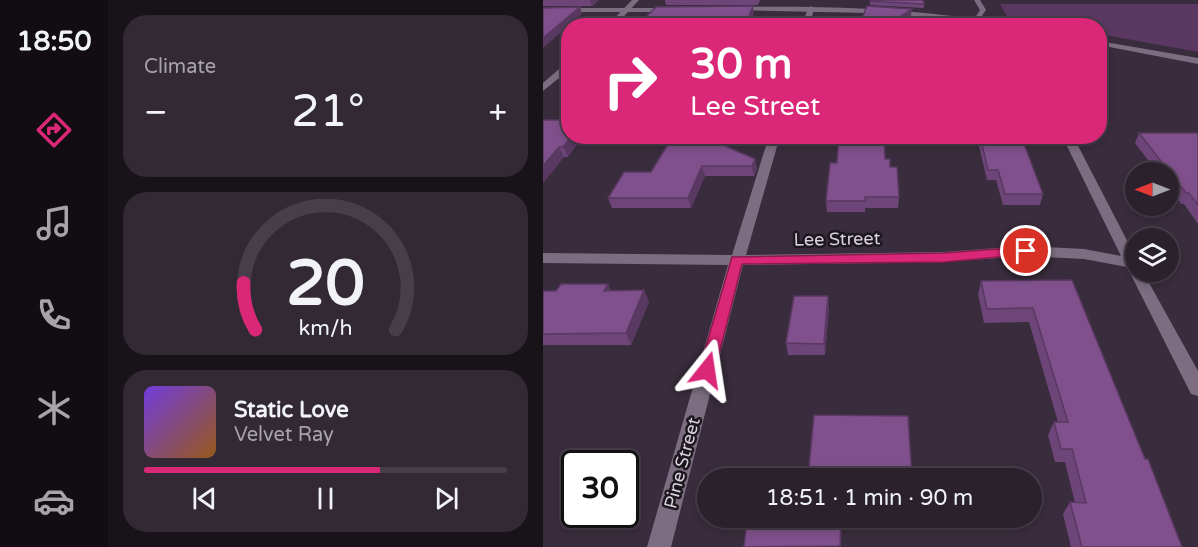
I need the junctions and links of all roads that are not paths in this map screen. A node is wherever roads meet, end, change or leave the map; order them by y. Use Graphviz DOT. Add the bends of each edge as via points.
graph roads {
  1 [pos="636,0"];
  2 [pos="977,0"];
  3 [pos="811,8"];
  4 [pos="722,9"];
  5 [pos="543,10"];
  6 [pos="680,10"];
  7 [pos="624,11"];
  8 [pos="617,18"];
  9 [pos="808,18"];
  10 [pos="955,18"];
  11 [pos="979,18"];
  12 [pos="1107,44"];
  13 [pos="1198,61"];
  14 [pos="561,72"];
  15 [pos="543,88"];
  16 [pos="773,144"];
  17 [pos="1071,144"];
  18 [pos="1125,250"];
  19 [pos="543,258"];
  20 [pos="737,260"];
  21 [pos="1125,265"];
  22 [pos="1141,282"];
  23 [pos="1198,388"];
  24 [pos="659,547"];
  1 -- 7 [label="street"];
  2 -- 11 [label="street" via="983,10"];
  3 -- 4 [label="street"];
  3 -- 9 [label="street"];
  3 -- 10 [label="street"];
  5 -- 7 [label="street"];
  6 -- 7 [label="street"];
  7 -- 8 [label="street"];
  12 -- 13 [label="street"];
  14 -- 15 [label="street"];
  16 -- 20 [label="street, Pine Street"];
  17 -- 18 [label="street"];
  19 -- 20 [label="street, Lee Street"];
  20 -- 21 [label="street, Lee Street" via="944,257 1026,251 1085,254"];
  20 -- 24 [label="street, Pine Street"];
  22 -- 23 [label="street"];
}
